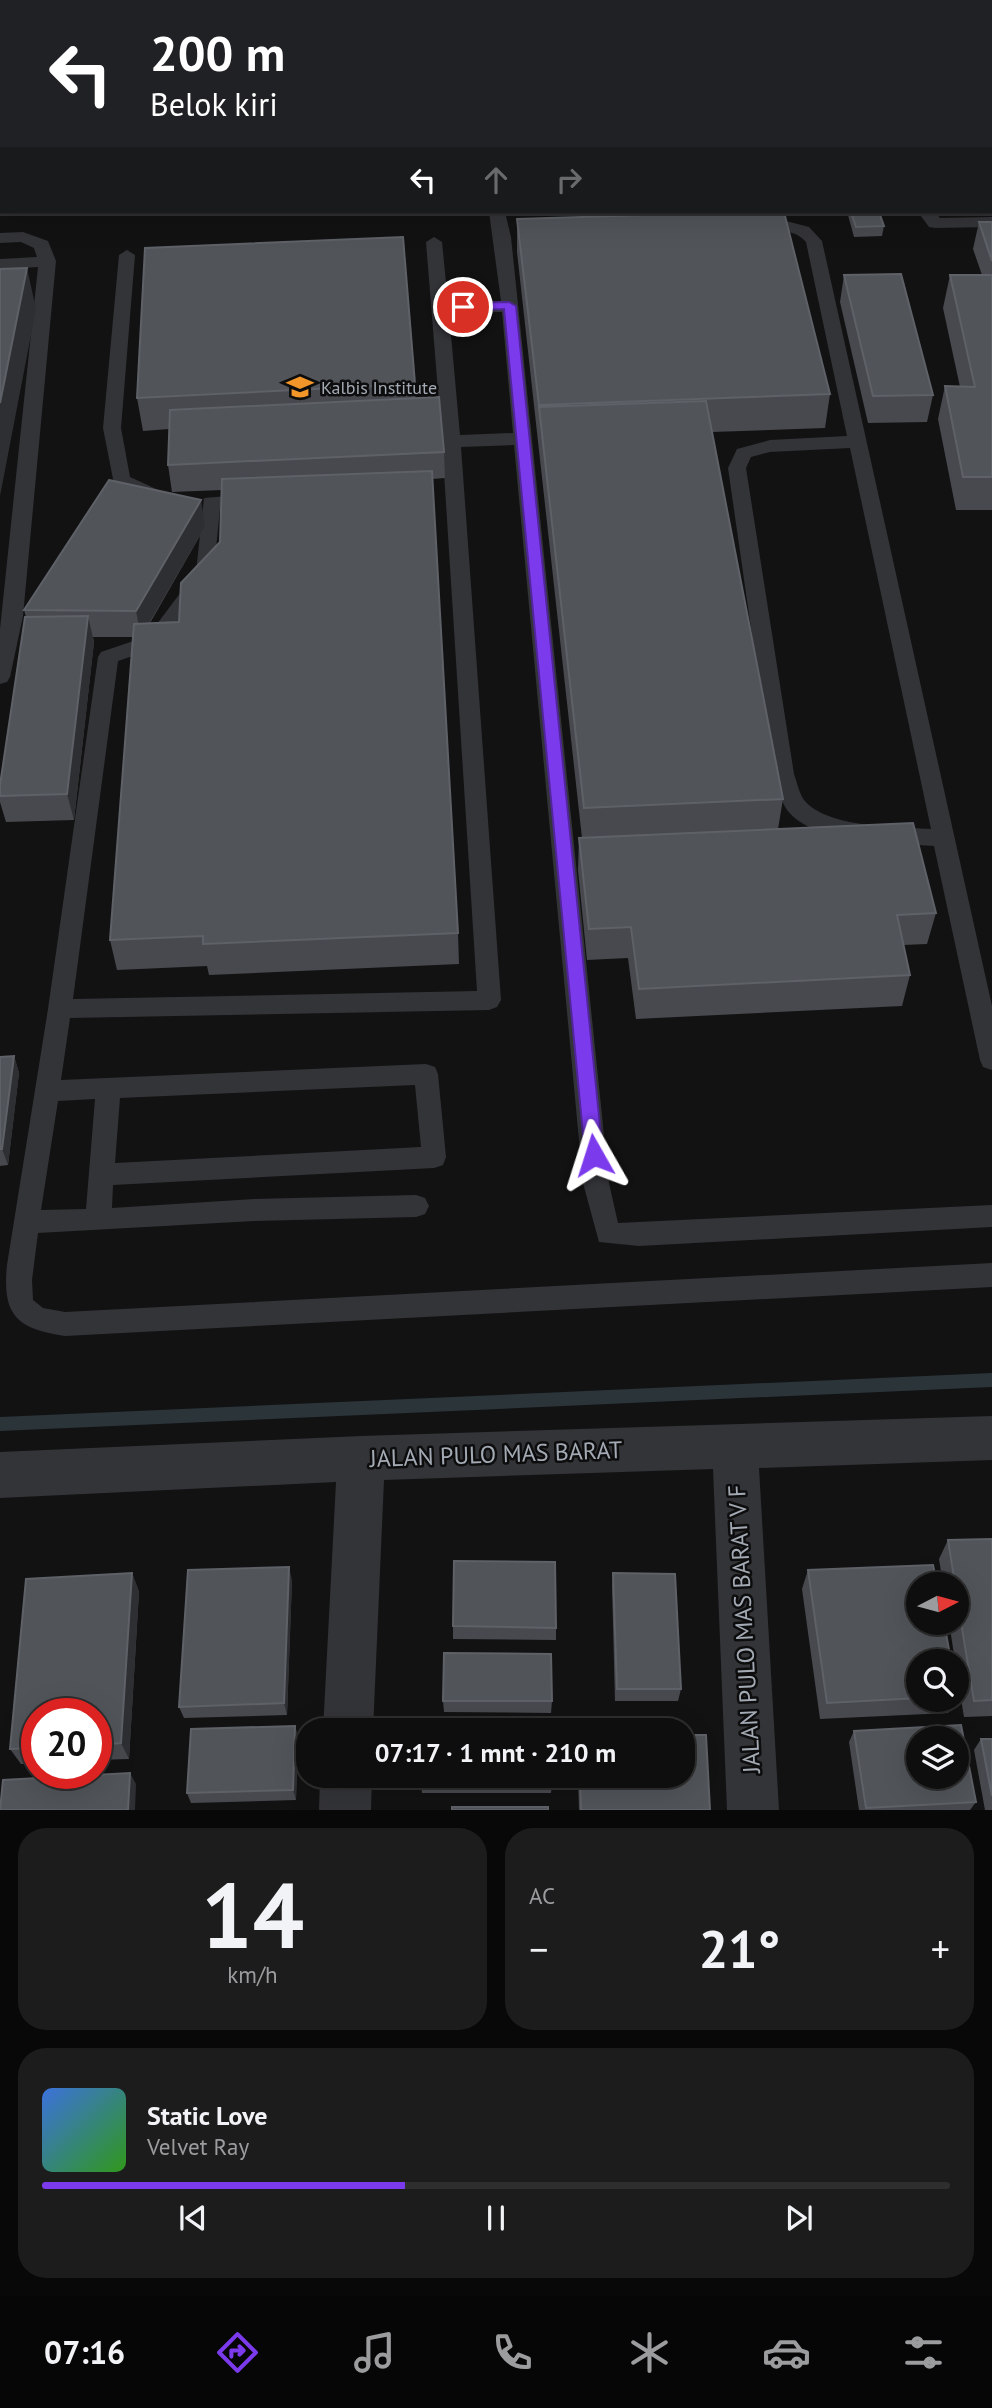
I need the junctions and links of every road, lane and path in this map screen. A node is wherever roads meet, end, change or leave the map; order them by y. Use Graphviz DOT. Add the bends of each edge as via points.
graph roads {
  1 [pos="498,214"];
  2 [pos="928,214"];
  3 [pos="788,218"];
  4 [pos="992,222"];
  5 [pos="734,227"];
  6 [pos="0,238"];
  7 [pos="435,242"];
  8 [pos="127,255"];
  9 [pos="47,261"];
  10 [pos="0,264"];
  11 [pos="509,306"];
  12 [pos="440,308"];
  13 [pos="523,439"];
  14 [pos="452,441"];
  15 [pos="858,442"];
  16 [pos="454,486"];
  17 [pos="427,488"];
  18 [pos="173,499"];
  19 [pos="265,499"];
  20 [pos="0,677"];
  21 [pos="944,838"];
  22 [pos="60,1009"];
  23 [pos="992,1059"];
  24 [pos="108,1089"];
  25 [pos="46,1091"];
  26 [pos="100,1175"];
  27 [pos="416,1206"];
  28 [pos="992,1216"];
  29 [pos="98,1220"];
  30 [pos="27,1222"];
  31 [pos="992,1275"];
  32 [pos="992,1437"];
  33 [pos="735,1448"];
  34 [pos="361,1458"];
  35 [pos="0,1475"];
  36 [pos="349,1718"];
  37 [pos="346,1788"];
  38 [pos="345,1810"];
  39 [pos="753,1810"];
  1 -- 11 [label="lane" via="510,237"];
  2 -- 4 [label="lane" via="935,223"];
  3 -- 5 [label="lane"];
  3 -- 15 [label="lane" via="814,242"];
  6 -- 9 [label="lane" via="23,237 42,245"];
  7 -- 12 [label="lane"];
  8 -- 18 [label="lane" via="112,428 121,480 160,498"];
  9 -- 10 [label="lane"];
  9 -- 20 [label="lane" via="13,616"];
  11 -- 12 [label="lane"];
  11 -- 13 [label="lane"];
  12 -- 14 [label="lane"];
  13 -- 14 [label="lane"];
  13 -- 28 [label="lane" via="596,1183 608,1234"];
  14 -- 16 [label="lane"];
  15 -- 21 [label="lane"];
  15 -- 21 [label="lane" via="770,446 744,453 737,468 783,774 797,806 816,821"];
  16 -- 17 [label="lane"];
  16 -- 22 [label="lane" via="489,1000"];
  19 -- 22 [label="lane" via="205,502 206,573 155,641 108,657"];
  21 -- 23 [label="lane"];
  22 -- 25 [label="lane"];
  24 -- 25 [label="lane"];
  24 -- 26 [label="lane"];
  24 -- 26 [label="lane" via="426,1074 434,1157"];
  25 -- 30 [label="lane"];
  26 -- 29 [label="lane"];
  27 -- 29 [label="lane"];
  29 -- 30 [label="lane"];
  30 -- 31 [label="lane" via="17,1293 25,1311 37,1321 65,1324"];
  32 -- 33 [label="street, JALAN PULO MAS BARAT"];
  33 -- 34 [label="street, JALAN PULO MAS BARAT"];
  33 -- 39 [label="street, JALAN PULO MAS BARAT V F"];
  34 -- 35 [label="street, JALAN PULO MAS BARAT"];
  34 -- 36 [label="street"];
  37 -- 38 [label="street"];
}
